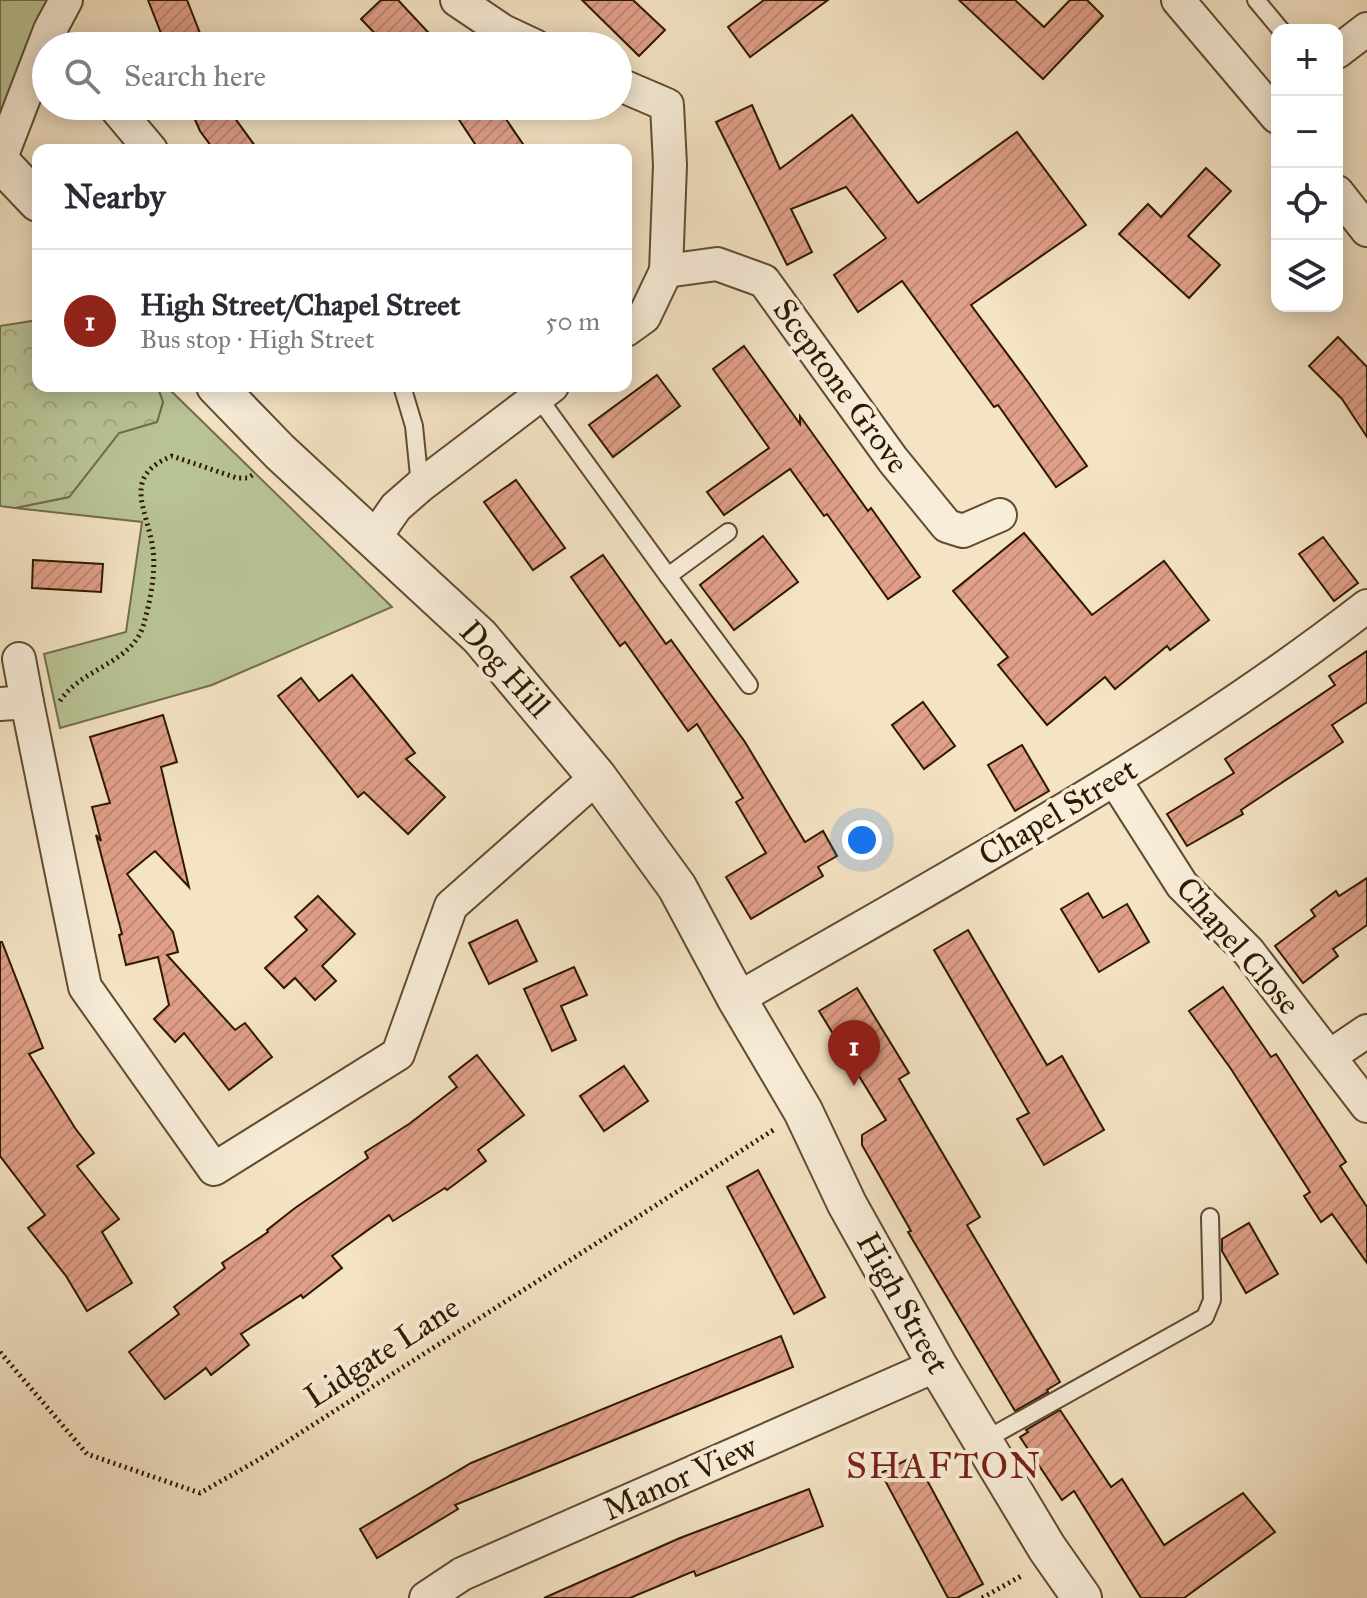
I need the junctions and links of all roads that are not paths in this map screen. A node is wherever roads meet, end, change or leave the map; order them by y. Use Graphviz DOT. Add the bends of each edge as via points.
graph roads {
  1 [pos="66,0"];
  2 [pos="457,0"];
  3 [pos="1178,0"];
  4 [pos="1256,0"];
  5 [pos="1276,24"];
  6 [pos="1367,29"];
  7 [pos="58,32"];
  8 [pos="505,32"];
  9 [pos="1343,47"];
  10 [pos="632,90"];
  11 [pos="32,92"];
  12 [pos="1271,103"];
  13 [pos="126,120"];
  14 [pos="146,144"];
  15 [pos="0,161"];
  16 [pos="32,196"];
  17 [pos="1343,200"];
  18 [pos="1367,230"];
  19 [pos="666,271"];
  20 [pos="632,326"];
  21 [pos="222,392"];
  22 [pos="404,392"];
  23 [pos="544,392"];
  24 [pos="546,392"];
  25 [pos="420,486"];
  26 [pos="1000,515"];
  27 [pos="728,532"];
  28 [pos="373,540"];
  29 [pos="668,576"];
  30 [pos="1367,606"];
  31 [pos="19,659"];
  32 [pos="749,685"];
  33 [pos="13,703"];
  34 [pos="597,777"];
  35 [pos="1115,780"];
  36 [pos="737,999"];
  37 [pos="1367,1031"];
  38 [pos="1330,1056"];
  39 [pos="1367,1106"];
  40 [pos="1210,1217"];
  41 [pos="937,1365"];
  42 [pos="983,1441"];
  43 [pos="426,1598"];
  44 [pos="1082,1598"];
  1 -- 7 [label="street"];
  2 -- 8 [label="street"];
  3 -- 12 [label="street"];
  4 -- 5 [label="lane"];
  6 -- 9 [label="street"];
  10 -- 19 [label="street" via="667,105"];
  11 -- 15 [label="street"];
  13 -- 14 [label="street"];
  15 -- 16 [label="street"];
  17 -- 18 [label="street"];
  19 -- 20 [label="street" via="644,317"];
  19 -- 26 [label="street, Sceptone Grove" via="717,264 764,281 947,526 963,531"];
  21 -- 28 [label="street, Dog Hill"];
  22 -- 25 [label="lane" via="414,426"];
  23 -- 25 [label="street"];
  24 -- 29 [label="lane"];
  25 -- 28 [label="street" via="396,507"];
  27 -- 29 [label="lane"];
  28 -- 34 [label="street, Dog Hill" via="480,637"];
  29 -- 32 [label="lane"];
  30 -- 35 [label="street, Chapel Street" via="1303,656"];
  31 -- 33 [label="street"];
  33 -- 34 [label="street" via="36,748 85,987 214,1169 398,1054 451,906"];
  34 -- 36 [label="street, Dog Hill" via="677,887"];
  35 -- 36 [label="street, Chapel Street"];
  35 -- 38 [label="street, Chapel Close" via="1182,885 1248,951"];
  36 -- 41 [label="street, High Street" via="803,1111 847,1204"];
  37 -- 38 [label="street"];
  38 -- 39 [label="street, Chapel Close"];
  40 -- 42 [label="lane" via="1212,1300 1205,1317"];
  41 -- 42 [label="street, High Street"];
  41 -- 43 [label="street, Manor View" via="462,1574"];
  42 -- 44 [label="street, High Street"];
}
